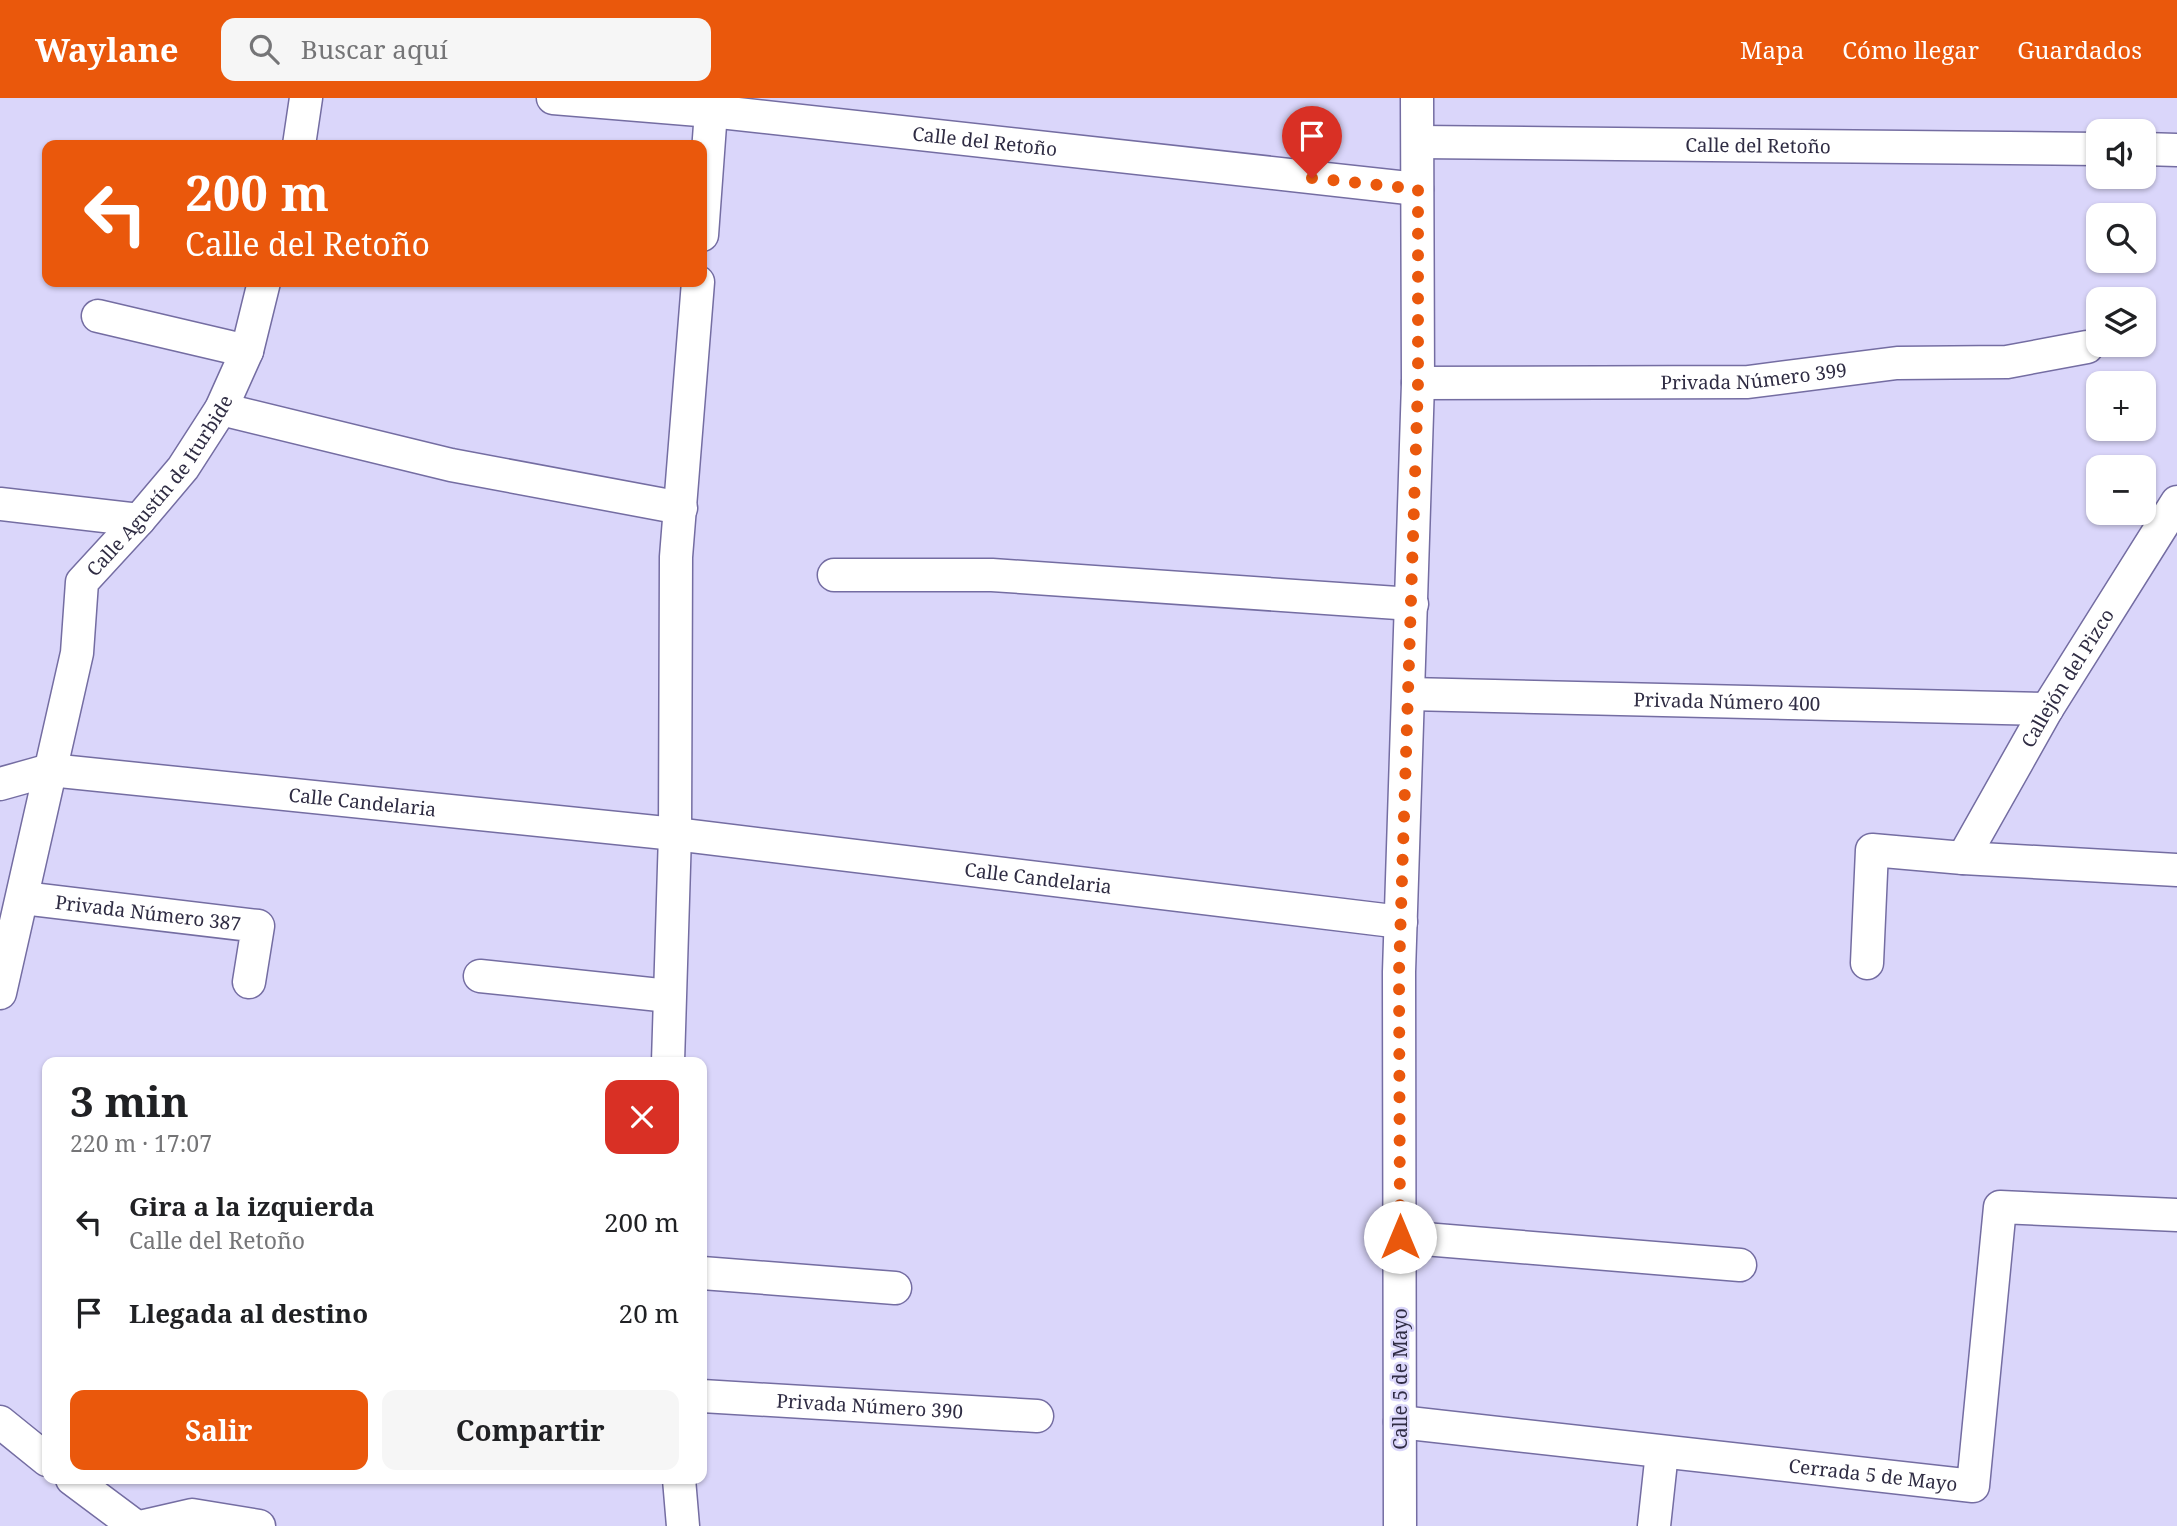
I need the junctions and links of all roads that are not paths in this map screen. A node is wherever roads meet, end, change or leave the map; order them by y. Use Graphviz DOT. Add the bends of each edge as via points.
graph roads {
  1 [pos="306,98"];
  2 [pos="553,98"];
  3 [pos="1417,98"];
  4 [pos="711,111"];
  5 [pos="300,140"];
  6 [pos="1418,142"];
  7 [pos="2086,149"];
  8 [pos="2156,149"];
  9 [pos="2177,150"];
  10 [pos="707,166"];
  11 [pos="1418,189"];
  12 [pos="263,287"];
  13 [pos="698,287"];
  14 [pos="98,316"];
  15 [pos="2086,347"];
  16 [pos="247,351"];
  17 [pos="1418,383"];
  18 [pos="221,409"];
  19 [pos="2177,502"];
  20 [pos="0,504"];
  21 [pos="681,509"];
  22 [pos="139,520"];
  23 [pos="834,575"];
  24 [pos="1412,604"];
  25 [pos="1409,694"];
  26 [pos="2047,709"];
  27 [pos="50,769"];
  28 [pos="0,784"];
  29 [pos="675,834"];
  30 [pos="1963,858"];
  31 [pos="2177,870"];
  32 [pos="23,898"];
  33 [pos="1401,922"];
  34 [pos="1867,963"];
  35 [pos="480,976"];
  36 [pos="249,982"];
  37 [pos="0,993"];
  38 [pos="669,996"];
  39 [pos="668,1057"];
  40 [pos="2177,1215"];
  41 [pos="1400,1237"];
  42 [pos="1740,1265"];
  43 [pos="707,1273"];
  44 [pos="895,1289"];
  45 [pos="707,1396"];
  46 [pos="1037,1416"];
  47 [pos="0,1422"];
  48 [pos="1400,1422"];
  49 [pos="1662,1452"];
  50 [pos="42,1456"];
  51 [pos="79,1484"];
  52 [pos="679,1484"];
  53 [pos="135,1526"];
  54 [pos="144,1526"];
  55 [pos="259,1526"];
  56 [pos="683,1526"];
  57 [pos="1400,1526"];
  58 [pos="1654,1526"];
  1 -- 5 [label="street"];
  2 -- 4 [label="street, Calle del Retoño"];
  3 -- 6 [label="street, Calle 5 de Mayo"];
  4 -- 10 [label="street"];
  4 -- 11 [label="street, Calle del Retoño"];
  6 -- 7 [label="street, Calle del Retoño"];
  6 -- 11 [label="street, Calle 5 de Mayo"];
  8 -- 9 [label="street"];
  11 -- 17 [label="street, Calle 5 de Mayo"];
  12 -- 16 [label="street, Calle Agustín de Iturbide"];
  13 -- 21 [label="street"];
  14 -- 16 [label="street"];
  15 -- 17 [label="street, Privada Número 399" via="2007,362 1897,363 1748,382"];
  16 -- 18 [label="street, Calle Agustín de Iturbide"];
  17 -- 24 [label="street, Calle 5 de Mayo"];
  18 -- 21 [label="street" via="451,465"];
  18 -- 22 [label="street, Calle Agustín de Iturbide" via="183,468"];
  19 -- 26 [label="street, Callejón del Pizco"];
  20 -- 22 [label="street"];
  21 -- 29 [label="street"];
  22 -- 27 [label="street, Calle Agustín de Iturbide" via="82,582 77,653"];
  23 -- 24 [label="street" via="992,575"];
  24 -- 25 [label="street, Calle 5 de Mayo"];
  25 -- 26 [label="street, Privada Número 400"];
  25 -- 33 [label="street, Calle 5 de Mayo"];
  26 -- 30 [label="street, Callejón del Pizco"];
  27 -- 28 [label="street"];
  27 -- 29 [label="street, Calle Candelaria"];
  27 -- 32 [label="street, Calle Agustín de Iturbide"];
  29 -- 33 [label="street, Calle Candelaria"];
  29 -- 38 [label="street"];
  30 -- 31 [label="street"];
  30 -- 34 [label="street" via="1872,850"];
  32 -- 36 [label="street, Privada Número 387" via="258,926"];
  32 -- 37 [label="street, Calle Agustín de Iturbide"];
  33 -- 41 [label="street, Calle 5 de Mayo"];
  35 -- 38 [label="street"];
  38 -- 39 [label="street"];
  40 -- 49 [label="street, Cerrada 5 de Mayo" via="2000,1208 1973,1486"];
  41 -- 42 [label="street"];
  41 -- 48 [label="street, Calle 5 de Mayo"];
  43 -- 44 [label="street"];
  45 -- 46 [label="street, Privada Número 390"];
  47 -- 50 [label="street"];
  48 -- 49 [label="street, Cerrada 5 de Mayo"];
  48 -- 57 [label="street, Calle 5 de Mayo"];
  49 -- 58 [label="street"];
  51 -- 53 [label="street"];
  52 -- 56 [label="street"];
  54 -- 55 [label="street" via="192,1516"];
}
